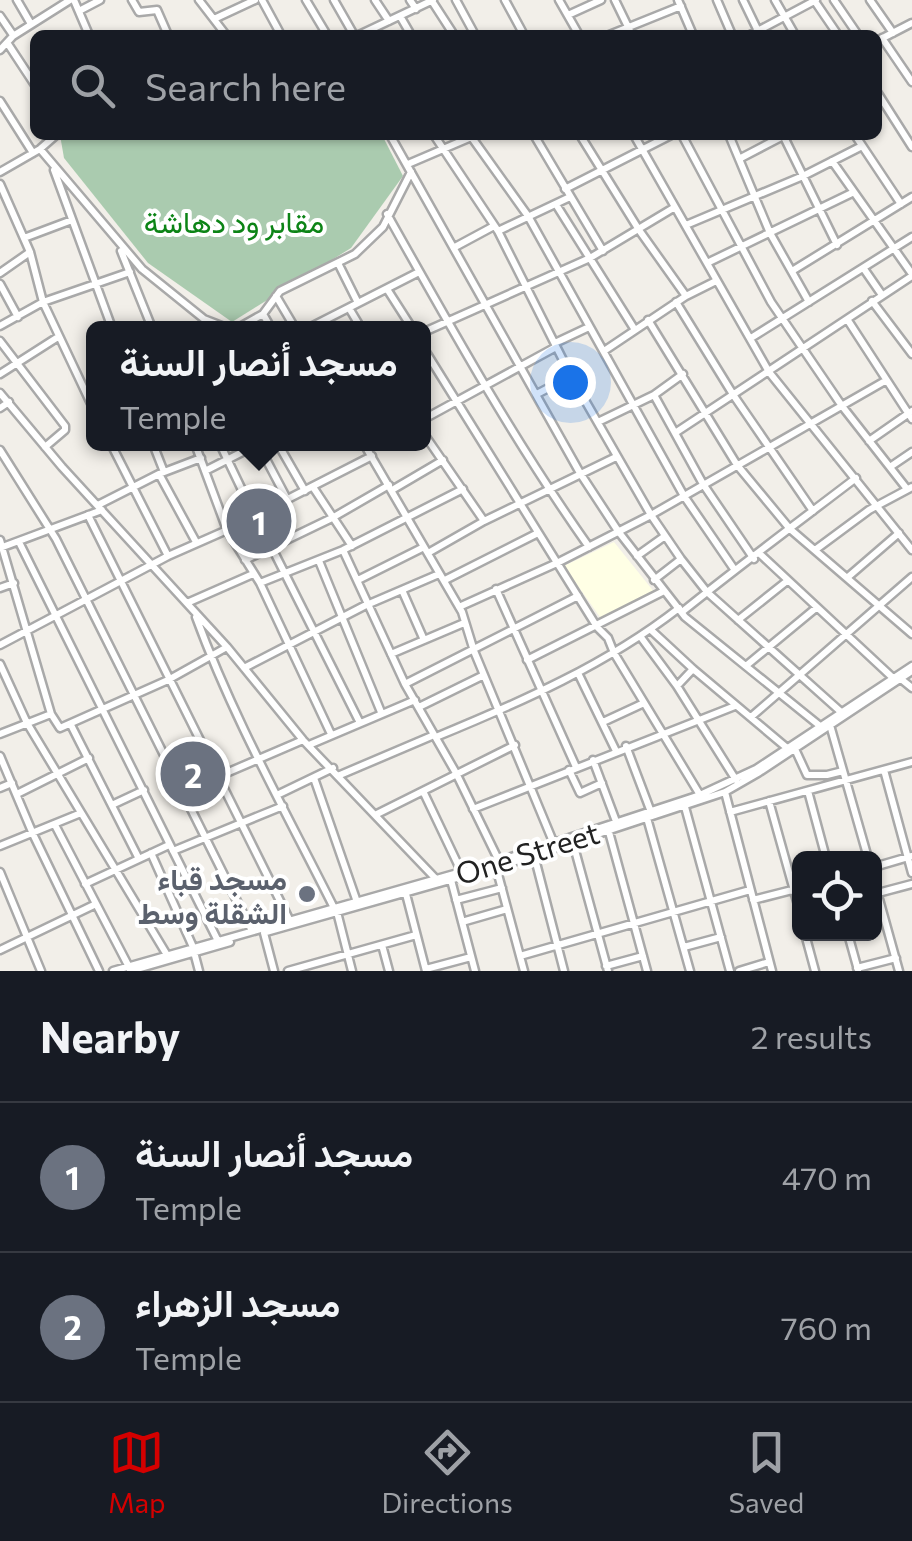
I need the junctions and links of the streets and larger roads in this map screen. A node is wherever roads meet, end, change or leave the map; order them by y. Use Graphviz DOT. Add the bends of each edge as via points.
graph roads {
  1 [pos="72,0"];
  2 [pos="100,0"];
  3 [pos="132,0"];
  4 [pos="200,0"];
  5 [pos="258,0"];
  6 [pos="306,0"];
  7 [pos="334,0"];
  8 [pos="375,0"];
  9 [pos="410,0"];
  10 [pos="433,0"];
  11 [pos="456,0"];
  12 [pos="505,0"];
  13 [pos="559,0"];
  14 [pos="576,0"];
  15 [pos="601,0"];
  16 [pos="615,0"];
  17 [pos="717,0"];
  18 [pos="743,0"];
  19 [pos="775,0"];
  20 [pos="815,0"];
  21 [pos="834,0"];
  22 [pos="870,0"];
  23 [pos="21,1"];
  24 [pos="680,3"];
  25 [pos="416,9"];
  26 [pos="581,9"];
  27 [pos="79,12"];
  28 [pos="568,14"];
  29 [pos="0,16"];
  30 [pos="400,16"];
  31 [pos="785,18"];
  32 [pos="214,19"];
  33 [pos="389,21"];
  34 [pos="31,24"];
  35 [pos="912,24"];
  36 [pos="86,30"];
  37 [pos="166,30"];
  38 [pos="222,30"];
  39 [pos="278,30"];
  40 [pos="324,30"];
  41 [pos="354,30"];
  42 [pos="375,30"];
  43 [pos="408,30"];
  44 [pos="451,30"];
  45 [pos="472,30"];
  46 [pos="521,30"];
  47 [pos="576,30"];
  48 [pos="630,30"];
  49 [pos="632,30"];
  50 [pos="691,30"];
  51 [pos="730,30"];
  52 [pos="753,30"];
  53 [pos="760,30"];
  54 [pos="792,30"];
  55 [pos="835,30"];
  56 [pos="855,30"];
  57 [pos="893,33"];
  58 [pos="13,36"];
  59 [pos="882,39"];
  60 [pos="882,43"];
  61 [pos="8,44"];
  62 [pos="0,50"];
  63 [pos="30,77"];
  64 [pos="912,82"];
  65 [pos="882,100"];
  66 [pos="0,101"];
  67 [pos="50,140"];
  68 [pos="393,140"];
  69 [pos="437,140"];
  70 [pos="462,140"];
  71 [pos="475,140"];
  72 [pos="537,140"];
  73 [pos="583,140"];
  74 [pos="636,140"];
  75 [pos="662,140"];
  76 [pos="684,140"];
  77 [pos="731,140"];
  78 [pos="775,140"];
  79 [pos="786,140"];
  80 [pos="858,140"];
  81 [pos="862,146"];
  82 [pos="912,146"];
  83 [pos="443,148"];
  84 [pos="37,151"];
  85 [pos="642,151"];
  86 [pos="739,159"];
  87 [pos="50,160"];
  88 [pos="832,161"];
  89 [pos="410,168"];
  90 [pos="0,172"];
  91 [pos="602,172"];
  92 [pos="802,176"];
  93 [pos="0,184"];
  94 [pos="854,192"];
  95 [pos="568,193"];
  96 [pos="753,194"];
  97 [pos="912,197"];
  98 [pos="901,204"];
  99 [pos="556,206"];
  100 [pos="675,207"];
  101 [pos="719,210"];
  102 [pos="819,211"];
  103 [pos="388,214"];
  104 [pos="528,216"];
  105 [pos="72,220"];
  106 [pos="874,220"];
  107 [pos="686,225"];
  108 [pos="496,228"];
  109 [pos="639,230"];
  110 [pos="770,233"];
  111 [pos="912,237"];
  112 [pos="24,238"];
  113 [pos="117,242"];
  114 [pos="837,245"];
  115 [pos="455,247"];
  116 [pos="739,248"];
  117 [pos="893,250"];
  118 [pos="603,251"];
  119 [pos="30,252"];
  120 [pos="590,258"];
  121 [pos="338,263"];
  122 [pos="708,263"];
  123 [pos="864,269"];
  124 [pos="792,271"];
  125 [pos="130,272"];
  126 [pos="420,272"];
  127 [pos="558,273"];
  128 [pos="0,274"];
  129 [pos="912,275"];
  130 [pos="716,281"];
  131 [pos="0,284"];
  132 [pos="96,284"];
  133 [pos="525,287"];
  134 [pos="387,289"];
  135 [pos="882,295"];
  136 [pos="276,296"];
  137 [pos="686,296"];
  138 [pos="42,302"];
  139 [pos="676,302"];
  140 [pos="808,302"];
  141 [pos="872,302"];
  142 [pos="358,303"];
  143 [pos="486,306"];
  144 [pos="349,308"];
  145 [pos="262,314"];
  146 [pos="18,317"];
  147 [pos="204,318"];
  148 [pos="782,318"];
  149 [pos="847,318"];
  150 [pos="648,320"];
  151 [pos="109,321"];
  152 [pos="149,321"];
  153 [pos="206,321"];
  154 [pos="211,321"];
  155 [pos="250,321"];
  156 [pos="266,321"];
  157 [pos="291,321"];
  158 [pos="323,321"];
  159 [pos="357,321"];
  160 [pos="408,321"];
  161 [pos="447,323"];
  162 [pos="0,326"];
  163 [pos="589,327"];
  164 [pos="431,329"];
  165 [pos="634,330"];
  166 [pos="58,337"];
  167 [pos="751,338"];
  168 [pos="0,341"];
  169 [pos="556,345"];
  170 [pos="803,348"];
  171 [pos="604,351"];
  172 [pos="912,354"];
  173 [pos="431,361"];
  174 [pos="15,364"];
  175 [pos="521,365"];
  176 [pos="769,372"];
  177 [pos="0,374"];
  178 [pos="683,374"];
  179 [pos="571,376"];
  180 [pos="885,380"];
  181 [pos="483,386"];
  182 [pos="0,393"];
  183 [pos="86,393"];
  184 [pos="537,394"];
  185 [pos="654,396"];
  186 [pos="734,396"];
  187 [pos="10,402"];
  188 [pos="456,402"];
  189 [pos="842,406"];
  190 [pos="633,407"];
  191 [pos="0,408"];
  192 [pos="704,414"];
  193 [pos="431,415"];
  194 [pos="911,415"];
  195 [pos="598,422"];
  196 [pos="811,424"];
  197 [pos="675,433"];
  198 [pos="869,441"];
  199 [pos="431,444"];
  200 [pos="45,447"];
  201 [pos="770,449"];
  202 [pos="0,450"];
  203 [pos="114,451"];
  204 [pos="156,451"];
  205 [pos="198,451"];
  206 [pos="223,451"];
  207 [pos="244,451"];
  208 [pos="262,451"];
  209 [pos="283,451"];
  210 [pos="368,451"];
  211 [pos="912,452"];
  212 [pos="372,456"];
  213 [pos="616,457"];
  214 [pos="200,458"];
  215 [pos="227,460"];
  216 [pos="442,460"];
  217 [pos="737,464"];
  218 [pos="890,467"];
  219 [pos="206,471"];
  220 [pos="162,473"];
  221 [pos="580,473"];
  222 [pos="856,478"];
  223 [pos="703,484"];
  224 [pos="132,487"];
  225 [pos="390,488"];
  226 [pos="909,488"];
  227 [pos="309,489"];
  228 [pos="462,489"];
  229 [pos="548,490"];
  230 [pos="684,496"];
  231 [pos="287,499"];
  232 [pos="877,505"];
  233 [pos="520,506"];
  234 [pos="100,508"];
  235 [pos="813,511"];
  236 [pos="408,514"];
  237 [pos="88,515"];
  238 [pos="254,515"];
  239 [pos="651,515"];
  240 [pos="332,518"];
  241 [pos="484,521"];
  242 [pos="49,529"];
  243 [pos="790,529"];
  244 [pos="227,530"];
  245 [pos="618,532"];
  246 [pos="538,533"];
  247 [pos="900,533"];
  248 [pos="665,536"];
  249 [pos="19,542"];
  250 [pos="196,542"];
  251 [pos="1,545"];
  252 [pos="271,546"];
  253 [pos="352,546"];
  254 [pos="589,547"];
  255 [pos="343,550"];
  256 [pos="426,550"];
  257 [pos="815,550"];
  258 [pos="912,550"];
  259 [pos="168,556"];
  260 [pos="637,556"];
  261 [pos="757,556"];
  262 [pos="681,559"];
  263 [pos="245,560"];
  264 [pos="319,561"];
  265 [pos="557,563"];
  266 [pos="152,566"];
  267 [pos="734,569"];
  268 [pos="253,574"];
  269 [pos="284,574"];
  270 [pos="442,577"];
  271 [pos="848,577"];
  272 [pos="912,577"];
  273 [pos="358,580"];
  274 [pos="654,580"];
  275 [pos="787,581"];
  276 [pos="14,583"];
  277 [pos="260,583"];
  278 [pos="120,584"];
  279 [pos="0,588"];
  280 [pos="496,589"];
  281 [pos="402,590"];
  282 [pos="664,592"];
  283 [pos="707,592"];
  284 [pos="578,596"];
  285 [pos="86,602"];
  286 [pos="187,603"];
  287 [pos="368,605"];
  288 [pos="459,607"];
  289 [pos="880,607"];
  290 [pos="816,608"];
  291 [pos="681,610"];
  292 [pos="194,611"];
  293 [pos="342,616"];
  294 [pos="55,617"];
  295 [pos="738,620"];
  296 [pos="464,623"];
  297 [pos="597,628"];
  298 [pos="513,630"];
  299 [pos="651,630"];
  300 [pos="27,632"];
  301 [pos="314,632"];
  302 [pos="912,634"];
  303 [pos="640,636"];
  304 [pos="845,636"];
  305 [pos="424,640"];
  306 [pos="289,644"];
  307 [pos="0,645"];
  308 [pos="227,647"];
  309 [pos="767,648"];
  310 [pos="474,651"];
  311 [pos="614,653"];
  312 [pos="390,654"];
  313 [pos="212,658"];
  314 [pos="527,660"];
  315 [pos="0,664"];
  316 [pos="746,666"];
  317 [pos="244,668"];
  318 [pos="912,668"];
  319 [pos="693,670"];
  320 [pos="578,673"];
  321 [pos="484,675"];
  322 [pos="798,676"];
  323 [pos="897,678"];
  324 [pos="168,680"];
  325 [pos="406,684"];
  326 [pos="677,686"];
  327 [pos="912,689"];
  328 [pos="541,690"];
  329 [pos="778,691"];
  330 [pos="132,697"];
  331 [pos="417,704"];
  332 [pos="644,704"];
  333 [pos="735,706"];
  334 [pos="102,710"];
  335 [pos="499,711"];
  336 [pos="382,712"];
  337 [pos="842,712"];
  338 [pos="51,714"];
  339 [pos="752,718"];
  340 [pos="699,720"];
  341 [pos="360,722"];
  342 [pos="603,722"];
  343 [pos="26,723"];
  344 [pos="71,725"];
  345 [pos="830,725"];
  346 [pos="820,726"];
  347 [pos="0,734"];
  348 [pos="331,734"];
  349 [pos="435,736"];
  350 [pos="664,736"];
  351 [pos="306,743"];
  352 [pos="514,745"];
  353 [pos="626,746"];
  354 [pos="616,750"];
  355 [pos="789,750"];
  356 [pos="0,756"];
  357 [pos="89,758"];
  358 [pos="593,760"];
  359 [pos="259,761"];
  360 [pos="912,762"];
  361 [pos="334,768"];
  362 [pos="572,768"];
  363 [pos="884,770"];
  364 [pos="843,771"];
  365 [pos="58,774"];
  366 [pos="456,774"];
  367 [pos="340,776"];
  368 [pos="217,777"];
  369 [pos="314,778"];
  370 [pos="736,780"];
  371 [pos="846,780"];
  372 [pos="12,783"];
  373 [pos="602,783"];
  374 [pos="530,785"];
  375 [pos="222,786"];
  376 [pos="0,788"];
  377 [pos="144,790"];
  378 [pos="423,791"];
  379 [pos="808,791"];
  380 [pos="724,792"];
  381 [pos="17,794"];
  382 [pos="278,795"];
  383 [pos="700,796"];
  384 [pos="187,798"];
  385 [pos="768,801"];
  386 [pos="114,804"];
  387 [pos="283,806"];
  388 [pos="685,807"];
  389 [pos="473,809"];
  390 [pos="730,812"];
  391 [pos="82,813"];
  392 [pos="375,814"];
  393 [pos="649,816"];
  394 [pos="242,824"];
  395 [pos="617,824"];
  396 [pos="55,825"];
  397 [pos="609,832"];
  398 [pos="33,834"];
  399 [pos="204,838"];
  400 [pos="560,843"];
  401 [pos="573,843"];
  402 [pos="0,846"];
  403 [pos="171,848"];
  404 [pos="824,851"];
  405 [pos="866,851"];
  406 [pos="151,853"];
  407 [pos="534,855"];
  408 [pos="138,856"];
  409 [pos="910,857"];
  410 [pos="498,864"];
  411 [pos="882,865"];
  412 [pos="115,870"];
  413 [pos="0,872"];
  414 [pos="912,873"];
  415 [pos="462,874"];
  416 [pos="792,876"];
  417 [pos="450,878"];
  418 [pos="438,881"];
  419 [pos="85,884"];
  420 [pos="912,884"];
  421 [pos="502,888"];
  422 [pos="792,889"];
  423 [pos="750,890"];
  424 [pos="882,892"];
  425 [pos="406,894"];
  426 [pos="456,900"];
  427 [pos="753,900"];
  428 [pos="710,901"];
  429 [pos="356,902"];
  430 [pos="96,904"];
  431 [pos="882,907"];
  432 [pos="507,909"];
  433 [pos="336,910"];
  434 [pos="674,910"];
  435 [pos="71,917"];
  436 [pos="305,919"];
  437 [pos="290,920"];
  438 [pos="462,922"];
  439 [pos="634,922"];
  440 [pos="252,932"];
  441 [pos="596,932"];
  442 [pos="264,933"];
  443 [pos="416,935"];
  444 [pos="720,937"];
  445 [pos="27,938"];
  446 [pos="218,941"];
  447 [pos="807,941"];
  448 [pos="850,941"];
  449 [pos="558,944"];
  450 [pos="382,945"];
  451 [pos="684,947"];
  452 [pos="0,950"];
  453 [pos="194,950"];
  454 [pos="347,954"];
  455 [pos="167,955"];
  456 [pos="520,956"];
  457 [pos="643,956"];
  458 [pos="471,957"];
  459 [pos="896,958"];
  460 [pos="154,962"];
  461 [pos="770,962"];
  462 [pos="311,968"];
  463 [pos="607,968"];
  464 [pos="129,969"];
  465 [pos="858,969"];
  466 [pos="426,970"];
  467 [pos="41,971"];
  468 [pos="99,971"];
  469 [pos="113,971"];
  470 [pos="199,971"];
  471 [pos="274,971"];
  472 [pos="288,971"];
  473 [pos="352,971"];
  474 [pos="389,971"];
  475 [pos="475,971"];
  476 [pos="524,971"];
  477 [pos="564,971"];
  478 [pos="647,971"];
  479 [pos="690,971"];
  480 [pos="730,971"];
  481 [pos="739,971"];
  482 [pos="772,971"];
  483 [pos="815,971"];
  484 [pos="899,971"];
  1 -- 27 [label="street"];
  1 -- 34 [label="street"];
  2 -- 27 [label="street"];
  3 -- 37 [label="street" via="140,12 157,10"];
  4 -- 32 [label="street"];
  5 -- 32 [label="street"];
  5 -- 39 [label="street"];
  6 -- 40 [label="street"];
  7 -- 41 [label="street"];
  8 -- 33 [label="street"];
  9 -- 25 [label="street"];
  10 -- 25 [label="street"];
  10 -- 44 [label="street"];
  11 -- 45 [label="street"];
  12 -- 46 [label="street"];
  13 -- 28 [label="street"];
  14 -- 26 [label="street"];
  15 -- 26 [label="street"];
  16 -- 48 [label="street"];
  17 -- 51 [label="street"];
  18 -- 52 [label="street"];
  19 -- 31 [label="street"];
  20 -- 31 [label="street"];
  20 -- 55 [label="street"];
  21 -- 56 [label="street"];
  22 -- 57 [label="street"];
  23 -- 34 [label="street"];
  24 -- 49 [label="street"];
  24 -- 50 [label="street"];
  25 -- 30 [label="street"];
  26 -- 28 [label="street"];
  27 -- 36 [label="street"];
  28 -- 47 [label="street"];
  29 -- 58 [label="street"];
  30 -- 33 [label="street"];
  30 -- 43 [label="street"];
  31 -- 53 [label="street"];
  31 -- 54 [label="street"];
  32 -- 38 [label="street"];
  33 -- 42 [label="street"];
  34 -- 58 [label="street"];
  35 -- 57 [label="street"];
  57 -- 59 [label="street"];
  58 -- 61 [label="street"];
  60 -- 64 [label="street"];
  61 -- 62 [label="street"];
  61 -- 63 [label="street"];
  65 -- 82 [label="street"];
  66 -- 84 [label="street"];
  67 -- 84 [label="street"];
  68 -- 89 [label="street"];
  69 -- 83 [label="street"];
  70 -- 83 [label="street"];
  71 -- 104 [label="street"];
  72 -- 95 [label="street"];
  73 -- 91 [label="street"];
  74 -- 85 [label="street"];
  75 -- 85 [label="street"];
  76 -- 101 [label="street"];
  77 -- 86 [label="street"];
  78 -- 86 [label="street"];
  79 -- 92 [label="street"];
  80 -- 81 [label="street"];
  81 -- 88 [label="street"];
  81 -- 98 [label="street"];
  83 -- 89 [label="street"];
  83 -- 108 [label="street"];
  84 -- 87 [label="street"];
  84 -- 90 [label="street"];
  85 -- 91 [label="street"];
  85 -- 100 [label="street"];
  86 -- 96 [label="street"];
  87 -- 105 [label="street"];
  87 -- 113 [label="street"];
  88 -- 92 [label="street"];
  88 -- 94 [label="street"];
  89 -- 103 [label="street"];
  89 -- 115 [label="street"];
  91 -- 95 [label="street"];
  91 -- 109 [label="street"];
  92 -- 96 [label="street"];
  92 -- 102 [label="street"];
  93 -- 112 [label="street"];
  94 -- 102 [label="street"];
  94 -- 106 [label="street"];
  95 -- 99 [label="street"];
  95 -- 118 [label="street"];
  96 -- 101 [label="street"];
  96 -- 110 [label="street"];
  97 -- 98 [label="street"];
  98 -- 106 [label="street"];
  99 -- 104 [label="street"];
  99 -- 120 [label="street"];
  100 -- 107 [label="street"];
  100 -- 109 [label="street"];
  101 -- 107 [label="street"];
  101 -- 116 [label="street"];
  102 -- 110 [label="street"];
  102 -- 114 [label="street"];
  103 -- 121 [label="street" via="383,228"];
  103 -- 126 [label="street"];
  104 -- 108 [label="street"];
  104 -- 127 [label="street"];
  105 -- 112 [label="street"];
  105 -- 132 [label="street"];
  106 -- 114 [label="street"];
  106 -- 117 [label="street"];
  107 -- 122 [label="street"];
  108 -- 115 [label="street"];
  108 -- 133 [label="street"];
  109 -- 118 [label="street"];
  109 -- 137 [label="street"];
  110 -- 116 [label="street"];
  110 -- 124 [label="street"];
  111 -- 117 [label="street"];
  112 -- 119 [label="street"];
  113 -- 125 [label="street"];
  113 -- 147 [label="street"];
  114 -- 124 [label="street"];
  115 -- 143 [label="street"];
  116 -- 122 [label="street"];
  116 -- 148 [label="street"];
  117 -- 123 [label="street"];
  117 -- 129 [label="street"];
  118 -- 120 [label="street"];
  119 -- 128 [label="street"];
  119 -- 138 [label="street"];
  120 -- 127 [label="street"];
  120 -- 165 [label="street"];
  121 -- 136 [label="street"];
  121 -- 142 [label="street"];
  122 -- 130 [label="street"];
  123 -- 135 [label="street"];
  123 -- 140 [label="street"];
  124 -- 140 [label="street"];
  125 -- 132 [label="street"];
  125 -- 152 [label="street"];
  126 -- 134 [label="street"];
  126 -- 161 [label="street"];
  127 -- 133 [label="street"];
  127 -- 163 [label="street"];
  129 -- 135 [label="street"];
  130 -- 137 [label="street"];
  130 -- 167 [label="street"];
  131 -- 146 [label="street"];
  132 -- 138 [label="street"];
  132 -- 151 [label="street"];
  133 -- 143 [label="street"];
  133 -- 169 [label="street"];
  134 -- 142 [label="street"];
  134 -- 160 [label="street"];
  135 -- 141 [label="street"];
  136 -- 145 [label="street"];
  136 -- 157 [label="street"];
  137 -- 139 [label="street"];
  138 -- 146 [label="street"];
  138 -- 166 [label="street"];
  139 -- 150 [label="street"];
  139 -- 186 [label="street"];
  140 -- 148 [label="street"];
  141 -- 149 [label="street"];
  141 -- 172 [label="street"];
  142 -- 144 [label="street"];
  143 -- 161 [label="street"];
  143 -- 175 [label="street"];
  144 -- 158 [label="street"];
  144 -- 159 [label="street"];
  145 -- 155 [label="street"];
  145 -- 156 [label="street"];
  146 -- 162 [label="street"];
  147 -- 153 [label="street"];
  147 -- 154 [label="street"];
  148 -- 167 [label="street"];
  148 -- 170 [label="street"];
  149 -- 170 [label="street"];
  149 -- 180 [label="street"];
  150 -- 165 [label="street"];
  150 -- 178 [label="street"];
  161 -- 164 [label="street"];
  161 -- 181 [label="street"];
  163 -- 169 [label="street"];
  163 -- 171 [label="street"];
  165 -- 171 [label="street"];
  166 -- 174 [label="street"];
  166 -- 183 [label="street"];
  167 -- 176 [label="street"];
  168 -- 174 [label="street"];
  169 -- 175 [label="street"];
  169 -- 179 [label="street"];
  170 -- 176 [label="street"];
  170 -- 189 [label="street"];
  171 -- 190 [label="street"];
  173 -- 188 [label="street"];
  174 -- 177 [label="street"];
  174 -- 200 [label="street" via="65,426"];
  175 -- 181 [label="street"];
  175 -- 184 [label="street"];
  176 -- 186 [label="street"];
  176 -- 196 [label="street"];
  178 -- 185 [label="street"];
  178 -- 192 [label="street"];
  179 -- 184 [label="street"];
  179 -- 195 [label="street"];
  180 -- 189 [label="street"];
  180 -- 194 [label="street"];
  181 -- 188 [label="street"];
  181 -- 229 [label="street"];
  182 -- 187 [label="street"];
  184 -- 221 [label="street"];
  185 -- 190 [label="street"];
  185 -- 197 [label="street"];
  186 -- 192 [label="street"];
  186 -- 201 [label="street"];
  187 -- 191 [label="street"];
  187 -- 200 [label="street"];
  188 -- 193 [label="street"];
  188 -- 233 [label="street"];
  189 -- 196 [label="street"];
  189 -- 198 [label="street"];
  190 -- 195 [label="street"];
  190 -- 230 [label="street"];
  192 -- 197 [label="street"];
  192 -- 217 [label="street"];
  194 -- 198 [label="street"];
  195 -- 213 [label="street"];
  196 -- 201 [label="street"];
  196 -- 222 [label="street"];
  197 -- 223 [label="street"];
  198 -- 218 [label="street"];
  199 -- 216 [label="street"];
  200 -- 234 [label="street"];
  201 -- 217 [label="street"];
  201 -- 235 [label="street"];
  202 -- 242 [label="street"];
  203 -- 224 [label="street"];
  204 -- 220 [label="street"];
  205 -- 214 [label="street"];
  206 -- 215 [label="street"];
  207 -- 215 [label="street"];
  208 -- 231 [label="street"];
  209 -- 227 [label="street"];
  210 -- 212 [label="street"];
  211 -- 218 [label="street"];
  212 -- 225 [label="street"];
  212 -- 227 [label="street"];
  213 -- 221 [label="street"];
  213 -- 239 [label="street"];
  214 -- 219 [label="street"];
  214 -- 220 [label="street"];
  215 -- 219 [label="street"];
  215 -- 238 [label="street"];
  216 -- 225 [label="street"];
  216 -- 228 [label="street"];
  217 -- 223 [label="street"];
  217 -- 243 [label="street"];
  218 -- 226 [label="street"];
  219 -- 244 [label="street"];
  220 -- 224 [label="street"];
  220 -- 250 [label="street"];
  221 -- 229 [label="street"];
  221 -- 245 [label="street"];
  222 -- 232 [label="street"];
  222 -- 235 [label="street"];
  223 -- 230 [label="street"];
  223 -- 261 [label="street"];
  224 -- 234 [label="street"];
  224 -- 259 [label="street"];
  225 -- 236 [label="street"];
  225 -- 240 [label="street"];
  226 -- 232 [label="street"];
  227 -- 231 [label="street"];
  227 -- 240 [label="street"];
  228 -- 236 [label="street"];
  228 -- 241 [label="street"];
  229 -- 233 [label="street"];
  229 -- 254 [label="street"];
  230 -- 239 [label="street"];
  230 -- 267 [label="street"];
  231 -- 238 [label="street"];
  232 -- 247 [label="street"];
  232 -- 257 [label="street"];
  233 -- 241 [label="street"];
  233 -- 246 [label="street"];
  234 -- 237 [label="street"];
  234 -- 266 [label="street"];
  235 -- 243 [label="street"];
  236 -- 253 [label="street"];
  236 -- 256 [label="street"];
  237 -- 242 [label="street"];
  237 -- 278 [label="street"];
  238 -- 244 [label="street"];
  239 -- 245 [label="street"];
  239 -- 248 [label="street"];
  240 -- 252 [label="street"];
  240 -- 253 [label="street"];
  241 -- 256 [label="street"];
  242 -- 249 [label="street"];
  242 -- 285 [label="street"];
  243 -- 257 [label="street"];
  243 -- 261 [label="street"];
  244 -- 250 [label="street"];
  244 -- 263 [label="street"];
  245 -- 254 [label="street"];
  245 -- 260 [label="street"];
  246 -- 265 [label="street"];
  246 -- 270 [label="street"];
  247 -- 258 [label="street"];
  247 -- 271 [label="street"];
  248 -- 260 [label="street"];
  248 -- 262 [label="street"];
  249 -- 251 [label="street"];
  249 -- 294 [label="street"];
  250 -- 259 [label="street"];
  251 -- 276 [label="street"];
  252 -- 263 [label="street"];
  252 -- 269 [label="street"];
  253 -- 255 [label="street"];
  254 -- 265 [label="street"];
  255 -- 264 [label="street"];
  255 -- 273 [label="street"];
  256 -- 270 [label="street"];
  256 -- 273 [label="street"];
  257 -- 271 [label="street"];
  259 -- 266 [label="street"];
  260 -- 274 [label="street"];
  261 -- 267 [label="street"];
  261 -- 275 [label="street"];
  262 -- 274 [label="street"];
  262 -- 283 [label="street"];
  263 -- 268 [label="street"];
  264 -- 269 [label="street"];
  264 -- 293 [label="street"];
  265 -- 280 [label="street"];
  265 -- 284 [label="street"];
  266 -- 278 [label="street"];
  266 -- 286 [label="street"];
  267 -- 283 [label="street"];
  268 -- 277 [label="street"];
  268 -- 286 [label="street"];
  269 -- 277 [label="street"];
  269 -- 301 [label="street"];
  270 -- 281 [label="street"];
  270 -- 288 [label="street"];
  271 -- 289 [label="street"];
  272 -- 289 [label="street"];
  273 -- 287 [label="street"];
  274 -- 282 [label="street"];
  275 -- 290 [label="street"];
  275 -- 295 [label="street"];
  276 -- 279 [label="street"];
  276 -- 300 [label="street"];
  277 -- 306 [label="street"];
  278 -- 285 [label="street"];
  278 -- 324 [label="street"];
  280 -- 288 [label="street"];
  280 -- 298 [label="street"];
  281 -- 287 [label="street"];
  281 -- 305 [label="street"];
  282 -- 291 [label="street"];
  282 -- 297 [label="street"];
  283 -- 291 [label="street"];
  283 -- 295 [label="street"];
  284 -- 297 [label="street"];
  284 -- 298 [label="street"];
  285 -- 294 [label="street"];
  285 -- 330 [label="street"];
  286 -- 292 [label="street"];
  287 -- 293 [label="street"];
  287 -- 312 [label="street"];
  288 -- 296 [label="street"];
  289 -- 302 [label="street"];
  289 -- 304 [label="street"];
  290 -- 304 [label="street"];
  290 -- 309 [label="street"];
  291 -- 299 [label="street"];
  291 -- 316 [label="street"];
  292 -- 308 [label="street"];
  292 -- 313 [label="street"];
  293 -- 301 [label="street"];
  293 -- 336 [label="street"];
  294 -- 300 [label="street"];
  294 -- 334 [label="street"];
  295 -- 309 [label="street"];
  296 -- 305 [label="street"];
  296 -- 310 [label="street"];
  297 -- 311 [label="street"];
  297 -- 314 [label="street"];
  298 -- 310 [label="street"];
  298 -- 314 [label="street"];
  299 -- 303 [label="street"];
  299 -- 319 [label="street"];
  300 -- 307 [label="street"];
  300 -- 338 [label="street"];
  301 -- 306 [label="street"];
  301 -- 341 [label="street"];
  303 -- 311 [label="street"];
  303 -- 326 [label="street"];
  304 -- 322 [label="street"];
  304 -- 323 [label="street"];
  305 -- 312 [label="street"];
  306 -- 317 [label="street"];
  306 -- 348 [label="street"];
  308 -- 313 [label="street"];
  308 -- 317 [label="street"];
  309 -- 316 [label="street"];
  309 -- 322 [label="street"];
  310 -- 321 [label="street"];
  310 -- 325 [label="street"];
  311 -- 320 [label="street"];
  311 -- 332 [label="street"];
  312 -- 325 [label="street"];
  313 -- 324 [label="street"];
  313 -- 359 [label="street"];
  314 -- 328 [label="street"];
  315 -- 343 [label="street"];
  316 -- 329 [label="street"];
  317 -- 351 [label="street"];
  318 -- 323 [label="street, One Street"];
  319 -- 326 [label="street"];
  319 -- 333 [label="street"];
  320 -- 328 [label="street"];
  320 -- 342 [label="street"];
  321 -- 331 [label="street"];
  321 -- 335 [label="street"];
  322 -- 329 [label="street"];
  322 -- 337 [label="street"];
  323 -- 327 [label="street"];
  323 -- 337 [label="street, One Street"];
  323 -- 345 [label="street, One Street"];
  324 -- 330 [label="street"];
  324 -- 368 [label="street"];
  325 -- 331 [label="street"];
  326 -- 340 [label="street"];
  328 -- 335 [label="street"];
  328 -- 362 [label="street"];
  329 -- 339 [label="street"];
  329 -- 346 [label="street"];
  330 -- 334 [label="street"];
  330 -- 384 [label="street"];
  331 -- 336 [label="street"];
  331 -- 349 [label="street"];
  332 -- 342 [label="street"];
  332 -- 350 [label="street"];
  333 -- 339 [label="street"];
  333 -- 340 [label="street"];
  334 -- 344 [label="street"];
  334 -- 377 [label="street"];
  335 -- 349 [label="street"];
  335 -- 352 [label="street"];
  336 -- 341 [label="street"];
  337 -- 346 [label="street, One Street"];
  338 -- 343 [label="street"];
  338 -- 344 [label="street" via="60,728"];
  339 -- 355 [label="street"];
  340 -- 350 [label="street"];
  340 -- 370 [label="street"];
  341 -- 348 [label="street"];
  342 -- 354 [label="street"];
  343 -- 347 [label="street"];
  343 -- 365 [label="street"];
  344 -- 357 [label="street"];
  345 -- 355 [label="street, One Street"];
  345 -- 364 [label="street"];
  346 -- 355 [label="street, One Street"];
  348 -- 351 [label="street"];
  349 -- 366 [label="street"];
  349 -- 367 [label="street"];
  350 -- 353 [label="street"];
  350 -- 383 [label="street"];
  351 -- 359 [label="street"];
  351 -- 361 [label="street"];
  352 -- 366 [label="street"];
  352 -- 374 [label="street"];
  353 -- 354 [label="street"];
  353 -- 393 [label="street"];
  354 -- 358 [label="street"];
  355 -- 364 [label="street" via="805,774"];
  355 -- 370 [label="street, One Street"];
  355 -- 380 [label="street, One Street"];
  356 -- 372 [label="street"];
  357 -- 365 [label="street"];
  357 -- 386 [label="street"];
  358 -- 362 [label="street"];
  358 -- 373 [label="street"];
  359 -- 368 [label="street"];
  359 -- 382 [label="street"];
  360 -- 363 [label="street"];
  361 -- 367 [label="street"];
  361 -- 369 [label="street"];
  362 -- 373 [label="street" via="580,792"];
  362 -- 374 [label="street"];
  363 -- 371 [label="street"];
  363 -- 409 [label="street"];
  364 -- 371 [label="street"];
  365 -- 381 [label="street"];
  365 -- 391 [label="street"];
  366 -- 378 [label="street"];
  366 -- 389 [label="street"];
  367 -- 392 [label="street"];
  368 -- 375 [label="street"];
  369 -- 382 [label="street"];
  369 -- 429 [label="street"];
  370 -- 383 [label="street, One Street"];
  371 -- 379 [label="street"];
  371 -- 405 [label="street"];
  372 -- 376 [label="street"];
  372 -- 381 [label="street"];
  373 -- 395 [label="street"];
  374 -- 389 [label="street"];
  374 -- 400 [label="street"];
  375 -- 384 [label="street"];
  375 -- 394 [label="street"];
  377 -- 386 [label="street"];
  377 -- 403 [label="street"];
  378 -- 392 [label="street"];
  378 -- 415 [label="street"];
  379 -- 385 [label="street"];
  379 -- 404 [label="street"];
  380 -- 388 [label="street, One Street"];
  380 -- 390 [label="street"];
  381 -- 398 [label="street"];
  382 -- 387 [label="street"];
  383 -- 393 [label="street, One Street"];
  384 -- 399 [label="street"];
  385 -- 390 [label="street"];
  385 -- 416 [label="street"];
  386 -- 408 [label="street"];
  387 -- 394 [label="street"];
  387 -- 433 [label="street"];
  388 -- 393 [label="street, One Street"];
  388 -- 428 [label="street"];
  389 -- 410 [label="street"];
  390 -- 423 [label="street"];
  391 -- 396 [label="street"];
  391 -- 412 [label="street"];
  392 -- 418 [label="street"];
  393 -- 395 [label="street, One Street"];
  393 -- 397 [label="street, One Street"];
  393 -- 434 [label="street"];
  394 -- 399 [label="street"];
  394 -- 437 [label="street"];
  395 -- 400 [label="street, One Street"];
  396 -- 398 [label="street"];
  396 -- 419 [label="street"];
  397 -- 401 [label="street, One Street"];
  397 -- 439 [label="street"];
  398 -- 402 [label="street"];
  398 -- 435 [label="street"];
  399 -- 403 [label="street"];
  399 -- 440 [label="street"];
  400 -- 401 [label="street, One Street"];
  400 -- 407 [label="street, One Street"];
  400 -- 410 [label="street, One Street"];
  401 -- 441 [label="street"];
  403 -- 406 [label="street"];
  403 -- 446 [label="street"];
  406 -- 408 [label="street"];
  406 -- 453 [label="street"];
  407 -- 410 [label="street, One Street"];
  407 -- 449 [label="street"];
  408 -- 412 [label="street"];
  409 -- 411 [label="street"];
  409 -- 414 [label="street"];
  410 -- 415 [label="street, One Street"];
  410 -- 421 [label="street"];
  412 -- 419 [label="street"];
  412 -- 455 [label="street"];
  413 -- 445 [label="street"];
  415 -- 417 [label="street, One Street"];
  417 -- 418 [label="street, One Street"];
  417 -- 426 [label="street"];
  418 -- 425 [label="street, One Street"];
  418 -- 429 [label="street, One Street"];
  419 -- 430 [label="street"];
  420 -- 424 [label="street"];
  421 -- 426 [label="street"];
  421 -- 432 [label="street"];
  422 -- 427 [label="street"];
  423 -- 427 [label="street"];
  423 -- 428 [label="street"];
  425 -- 433 [label="street, One Street"];
  425 -- 443 [label="street"];
  426 -- 438 [label="street"];
  427 -- 461 [label="street"];
  428 -- 434 [label="street"];
  428 -- 444 [label="street"];
  429 -- 433 [label="street, One Street"];
  430 -- 435 [label="street"];
  430 -- 464 [label="street"];
  431 -- 459 [label="street"];
  432 -- 438 [label="street"];
  432 -- 456 [label="street"];
  433 -- 436 [label="street, One Street"];
  433 -- 454 [label="street"];
  434 -- 439 [label="street"];
  434 -- 451 [label="street"];
  435 -- 445 [label="street"];
  435 -- 468 [label="street"];
  436 -- 437 [label="street, One Street"];
  436 -- 442 [label="street, One Street"];
  437 -- 440 [label="street, One Street"];
  438 -- 458 [label="street"];
  439 -- 441 [label="street"];
  439 -- 457 [label="street"];
  440 -- 446 [label="street, One Street"];
  441 -- 449 [label="street"];
  441 -- 463 [label="street"];
  442 -- 453 [label="street, One Street"];
  442 -- 471 [label="street"];
  443 -- 450 [label="street"];
  443 -- 466 [label="street"];
  444 -- 451 [label="street"];
  444 -- 480 [label="street"];
  445 -- 452 [label="street"];
  445 -- 467 [label="street"];
  446 -- 453 [label="street, One Street"];
  447 -- 483 [label="street"];
  448 -- 465 [label="street"];
  449 -- 456 [label="street"];
  449 -- 477 [label="street"];
  450 -- 454 [label="street"];
  450 -- 474 [label="street"];
  451 -- 479 [label="street"];
  453 -- 455 [label="street, One Street"];
  453 -- 460 [label="street, One Street"];
  453 -- 470 [label="street"];
  454 -- 462 [label="street"];
  454 -- 473 [label="street"];
  455 -- 460 [label="street, One Street"];
  456 -- 476 [label="street"];
  457 -- 463 [label="street"];
  457 -- 478 [label="street"];
  458 -- 466 [label="street"];
  458 -- 475 [label="street"];
  459 -- 465 [label="street"];
  459 -- 484 [label="street"];
  460 -- 464 [label="street, One Street"];
  461 -- 481 [label="street"];
  461 -- 482 [label="street"];
  462 -- 472 [label="street"];
  464 -- 469 [label="street, One Street"];
}
